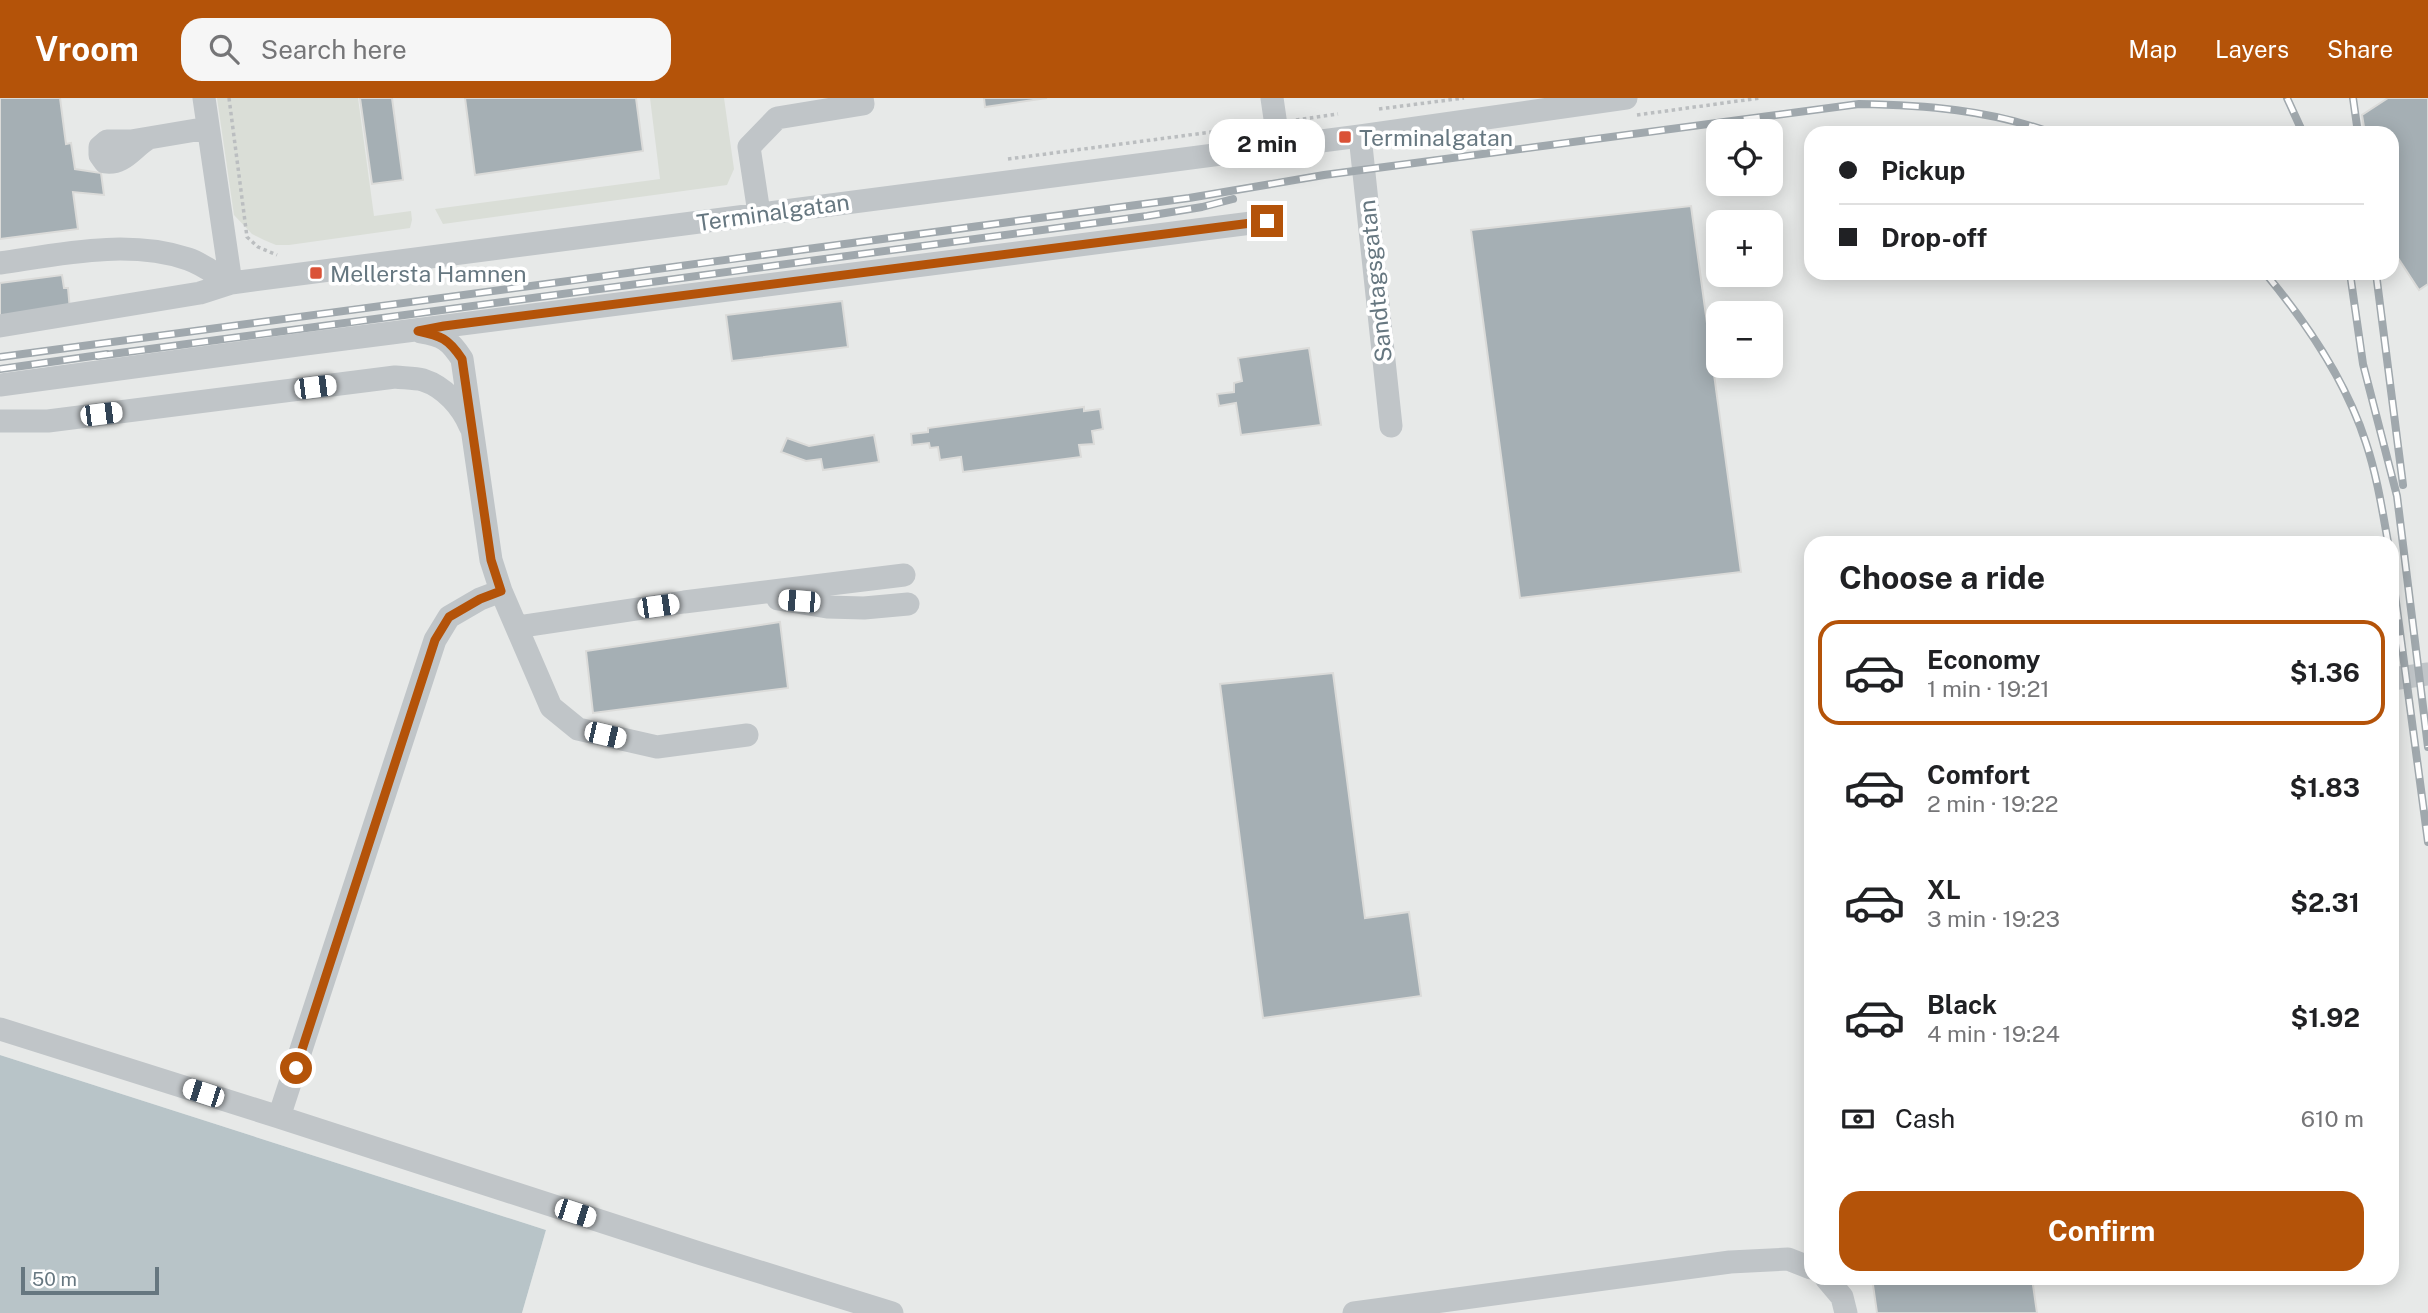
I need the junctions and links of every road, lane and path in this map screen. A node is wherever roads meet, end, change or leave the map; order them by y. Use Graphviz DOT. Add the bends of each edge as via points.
graph roads {
  1 [pos="204,98"];
  2 [pos="229,98"];
  3 [pos="862,98"];
  4 [pos="1272,98"];
  5 [pos="1464,98"];
  6 [pos="1617,99"];
  7 [pos="1379,109"];
  8 [pos="208,128"];
  9 [pos="1360,136"];
  10 [pos="149,138"];
  11 [pos="1279,146"];
  12 [pos="759,213"];
  13 [pos="1267,221"];
  14 [pos="281,256"];
  15 [pos="0,263"];
  16 [pos="231,283"];
  17 [pos="0,326"];
  18 [pos="418,331"];
  19 [pos="0,385"];
  20 [pos="0,421"];
  21 [pos="1391,426"];
  22 [pos="472,431"];
  23 [pos="904,575"];
  24 [pos="501,591"];
  25 [pos="684,602"];
  26 [pos="908,604"];
  27 [pos="517,627"];
  28 [pos="2428,674"];
  29 [pos="2399,678"];
  30 [pos="747,735"];
  31 [pos="0,1030"];
  32 [pos="279,1117"];
  33 [pos="1804,1265"];
  34 [pos="1832,1285"];
  35 [pos="833,1304"];
  36 [pos="892,1313"];
  37 [pos="1354,1313"];
  38 [pos="1846,1313"];
  1 -- 8 [label="street"];
  2 -- 14 [label="path" via="247,237"];
  3 -- 12 [label="street" via="863,104 777,118 749,147"];
  4 -- 11 [label="street"];
  5 -- 7 [label="path"];
  6 -- 9 [label="street, Terminalgatan"];
  8 -- 10 [label="street"];
  8 -- 16 [label="street"];
  9 -- 11 [label="street, Terminalgatan"];
  9 -- 21 [label="street, Sandtagsgatan"];
  11 -- 12 [label="street, Terminalgatan"];
  12 -- 16 [label="street, Terminalgatan"];
  13 -- 18 [label="street"];
  15 -- 16 [label="street" via="104,249 146,251 190,259"];
  16 -- 17 [label="street, Terminalgatan" via="200,293"];
  18 -- 19 [label="street"];
  18 -- 22 [label="street" via="440,335 462,359"];
  20 -- 22 [label="street" via="48,421 395,377 424,380 446,393 464,411"];
  22 -- 24 [label="street" via="491,560"];
  23 -- 25 [label="street"];
  24 -- 27 [label="street"];
  24 -- 32 [label="street" via="449,617 435,640"];
  25 -- 26 [label="street" via="770,598 827,607"];
  25 -- 27 [label="street"];
  27 -- 30 [label="street" via="551,706 578,729 657,747"];
  28 -- 29 [label="street"];
  31 -- 32 [label="street"];
  32 -- 35 [label="street"];
  33 -- 37 [label="street" via="1788,1259 1730,1262"];
  34 -- 38 [label="street" via="1842,1297"];
  35 -- 36 [label="street"];
}
